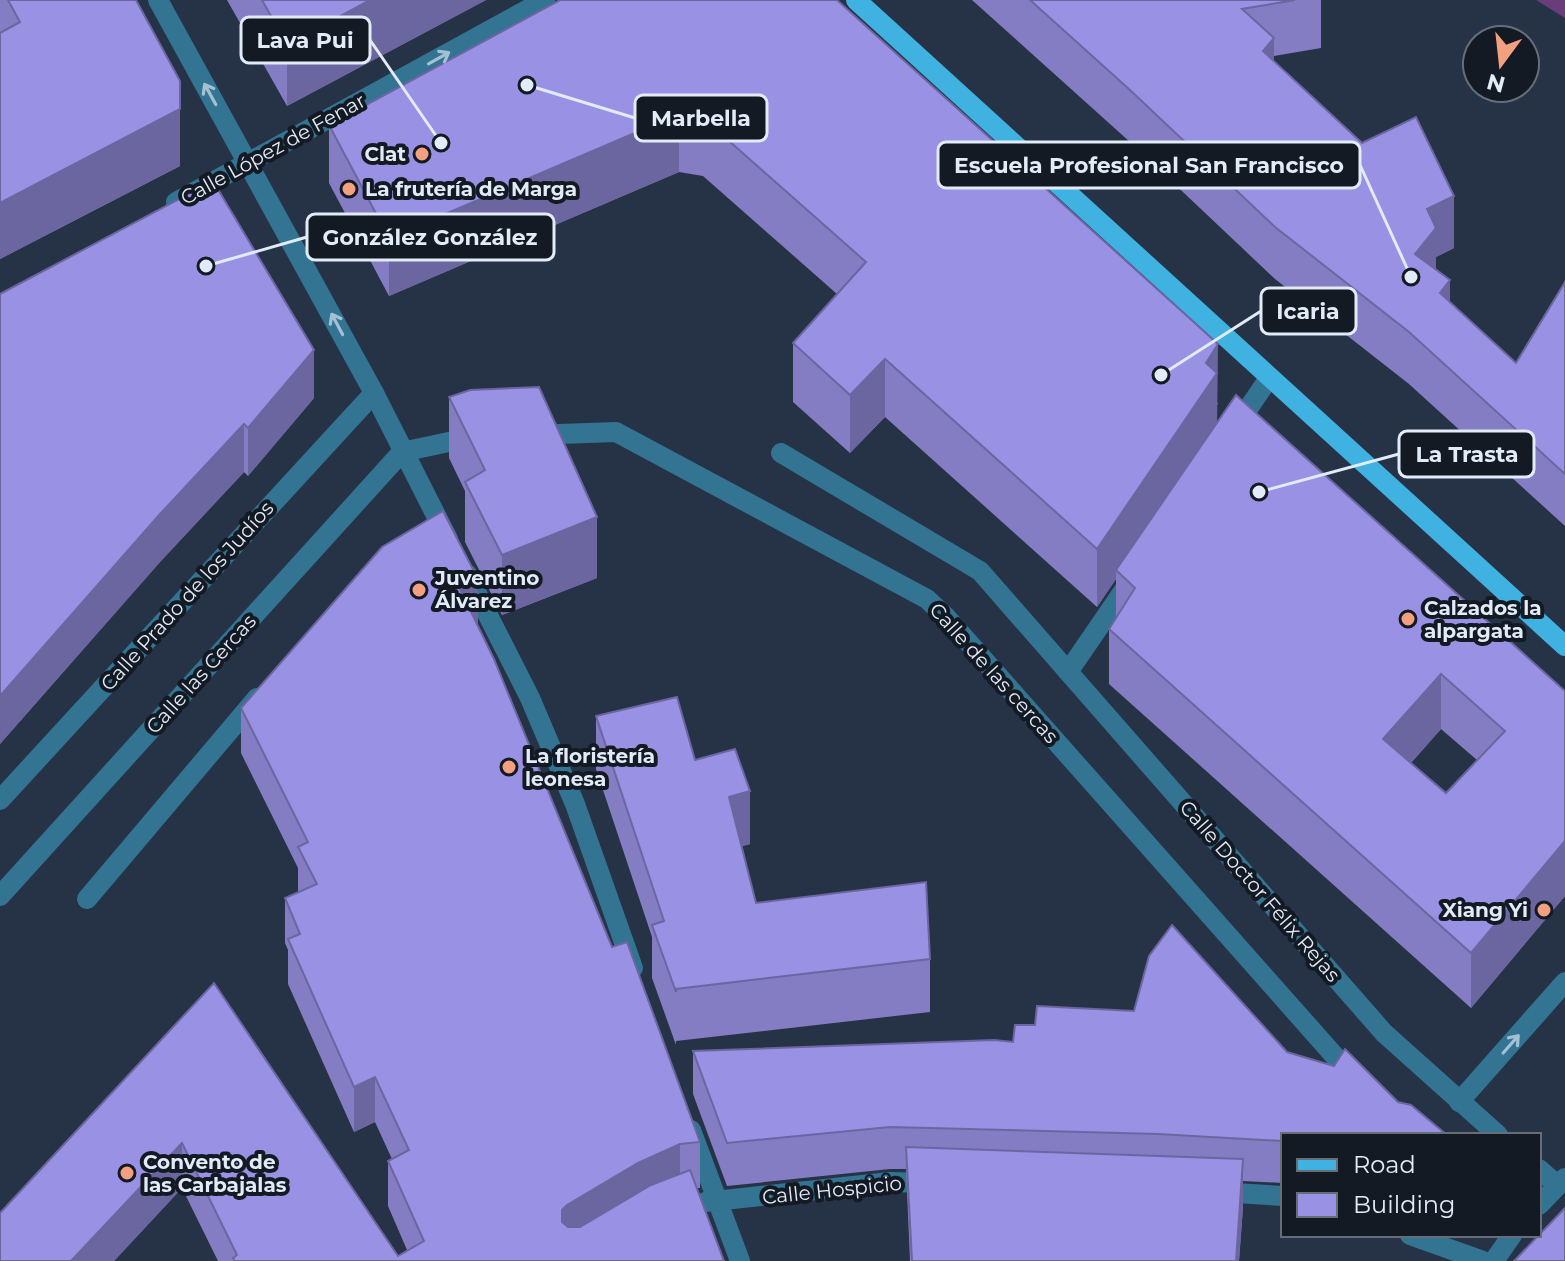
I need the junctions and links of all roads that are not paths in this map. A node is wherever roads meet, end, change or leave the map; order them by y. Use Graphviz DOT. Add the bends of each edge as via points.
graph roads {
  1 [pos="158,0"];
  2 [pos="545,0"];
  3 [pos="856,0"];
  4 [pos="248,163"];
  5 [pos="160,210"];
  6 [pos="1269,378"];
  7 [pos="374,393"];
  8 [pos="1226,442"];
  9 [pos="402,452"];
  10 [pos="781,453"];
  11 [pos="1138,570"];
  12 [pos="1565,646"];
  13 [pos="1068,672"];
  14 [pos="271,682"];
  15 [pos="0,800"];
  16 [pos="0,896"];
  17 [pos="87,899"];
  18 [pos="638,981"];
  19 [pos="1565,982"];
  20 [pos="1373,1100"];
  21 [pos="1459,1102"];
  22 [pos="686,1114"];
  23 [pos="1496,1133"];
  24 [pos="1541,1170"];
  25 [pos="1561,1181"];
  26 [pos="953,1183"];
  27 [pos="1205,1191"];
  28 [pos="1281,1196"];
  29 [pos="685,1202"];
  30 [pos="717,1202"];
  31 [pos="1541,1203"];
  32 [pos="1416,1237"];
  33 [pos="1511,1237"];
  34 [pos="740,1261"];
  35 [pos="1483,1261"];
  36 [pos="1494,1261"];
  4 -- 1 [label="street, one-way"];
  4 -- 2 [label="street, Calle López de Fenar, one-way"];
  3 -- 6 [label="main road"];
  4 -- 5 [label="street, Calle López de Fenar"];
  7 -- 4 [label="street, one-way"];
  6 -- 8 [label="street"];
  6 -- 12 [label="main road"];
  7 -- 9 [label="street"];
  7 -- 15 [label="street, Calle Prado de los Judíos"];
  9 -- 16 [label="street, Calle las Cercas"];
  9 -- 18 [label="street" via="434,526 535,711 575,804"];
  9 -- 20 [label="street, Calle de las cercas" via="468,437 616,432 927,599"];
  10 -- 13 [label="street, Calle Doctor Félix Rejas" via="980,571"];
  11 -- 13 [label="street"];
  13 -- 21 [label="street, Calle Doctor Félix Rejas" via="1384,1033"];
  14 -- 17 [label="street"];
  21 -- 19 [label="street, one-way"];
  21 -- 23 [label="street, Calle Doctor Félix Rejas"];
  22 -- 30 [label="street"];
  24 -- 25 [label="street"];
  25 -- 31 [label="street"];
  26 -- 30 [label="street, Calle Hospicio" via="890,1182"];
  27 -- 28 [label="street"];
  29 -- 30 [label="street, Calle Hospicio"];
  30 -- 34 [label="street"];
  32 -- 35 [label="street"];
  33 -- 36 [label="street"];
}
